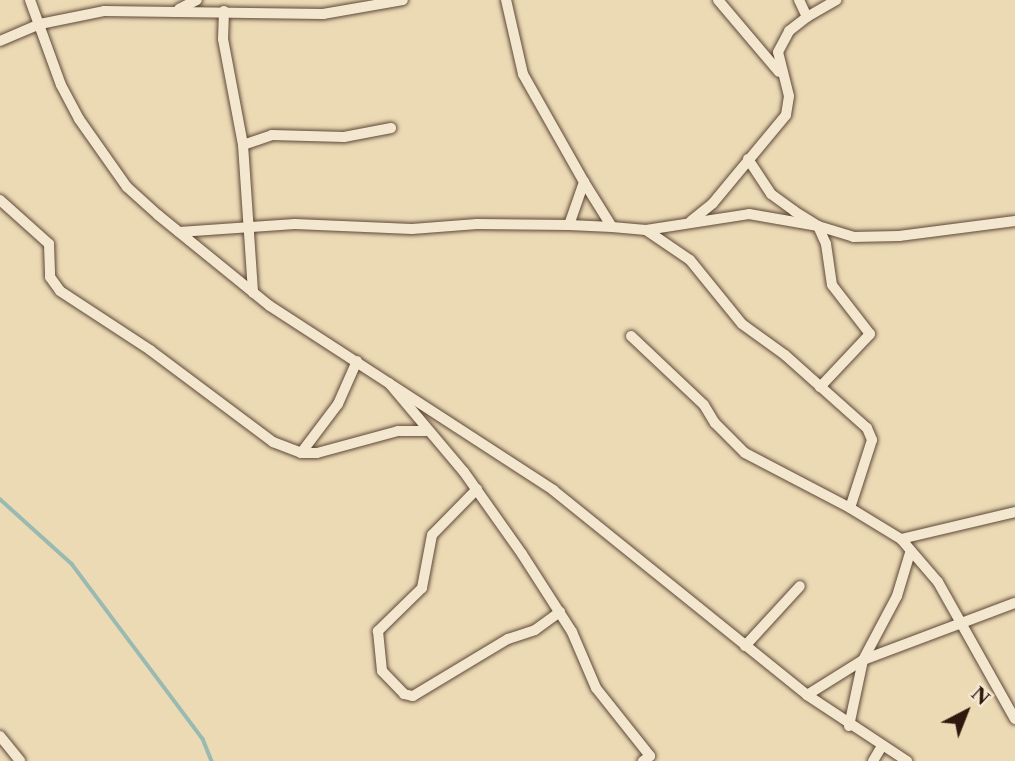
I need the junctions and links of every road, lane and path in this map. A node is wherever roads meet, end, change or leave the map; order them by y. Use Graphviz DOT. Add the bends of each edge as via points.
graph roads {
  1 [pos="30,0"];
  2 [pos="197,0"];
  3 [pos="403,0"];
  4 [pos="506,0"];
  5 [pos="718,0"];
  6 [pos="799,0"];
  7 [pos="837,0"];
  8 [pos="178,9"];
  9 [pos="224,11"];
  10 [pos="807,17"];
  11 [pos="40,24"];
  12 [pos="0,41"];
  13 [pos="782,75"];
  14 [pos="391,128"];
  15 [pos="243,145"];
  16 [pos="748,159"];
  17 [pos="584,182"];
  18 [pos="0,200"];
  19 [pos="691,221"];
  20 [pos="1015,222"];
  21 [pos="569,225"];
  22 [pos="818,226"];
  23 [pos="612,227"];
  24 [pos="250,229"];
  25 [pos="646,230"];
  26 [pos="179,232"];
  27 [pos="253,293"];
  28 [pos="631,336"];
  29 [pos="356,361"];
  30 [pos="385,377"];
  31 [pos="820,387"];
  32 [pos="426,431"];
  33 [pos="302,453"];
  34 [pos="477,489"];
  35 [pos="850,508"];
  36 [pos="1015,512"];
  37 [pos="901,539"];
  38 [pos="911,553"];
  39 [pos="800,586"];
  40 [pos="1015,603"];
  41 [pos="560,612"];
  42 [pos="963,625"];
  43 [pos="745,646"];
  44 [pos="863,660"];
  45 [pos="807,695"];
  46 [pos="1015,719"];
  47 [pos="849,726"];
  48 [pos="0,736"];
  49 [pos="882,746"];
  50 [pos="649,759"];
  51 [pos="20,761"];
  52 [pos="873,761"];
  53 [pos="907,761"];
  1 -- 11 [label="street"];
  2 -- 8 [label="street"];
  3 -- 9 [label="street" via="323,14"];
  4 -- 17 [label="street" via="523,74"];
  5 -- 13 [label="street"];
  6 -- 10 [label="street"];
  7 -- 10 [label="street"];
  8 -- 9 [label="street"];
  8 -- 11 [label="street" via="104,11"];
  9 -- 15 [label="street" via="223,39"];
  10 -- 13 [label="street" via="779,44"];
  11 -- 12 [label="street"];
  11 -- 26 [label="street" via="61,85 102,155 127,187"];
  13 -- 16 [label="street" via="789,96 786,116"];
  14 -- 15 [label="street" via="344,137 272,135"];
  15 -- 24 [label="street"];
  16 -- 19 [label="street"];
  16 -- 22 [label="street" via="771,194"];
  17 -- 21 [label="street"];
  17 -- 23 [label="street"];
  18 -- 33 [label="street" via="49,244 50,277 60,291 150,350 229,413 273,442"];
  19 -- 22 [label="street" via="759,214"];
  19 -- 25 [label="street"];
  20 -- 22 [label="street" via="877,237 853,237"];
  21 -- 23 [label="street"];
  21 -- 24 [label="street" via="412,229 295,224"];
  22 -- 31 [label="street" via="826,244 832,285 870,334"];
  23 -- 25 [label="street"];
  24 -- 26 [label="street"];
  24 -- 27 [label="street"];
  25 -- 31 [label="street" via="690,260 742,324"];
  26 -- 27 [label="street"];
  27 -- 29 [label="street"];
  28 -- 35 [label="street" via="704,405 745,453"];
  29 -- 30 [label="street"];
  29 -- 33 [label="street" via="338,404"];
  30 -- 32 [label="street"];
  30 -- 43 [label="street" via="553,490"];
  31 -- 35 [label="street" via="870,434 870,449"];
  32 -- 33 [label="street" via="398,431"];
  32 -- 34 [label="street"];
  34 -- 41 [label="street"];
  34 -- 41 [label="street" via="432,535 422,588 378,631 382,671 404,694 413,696"];
  35 -- 37 [label="street"];
  36 -- 37 [label="street"];
  37 -- 38 [label="street"];
  38 -- 42 [label="street" via="938,582"];
  38 -- 44 [label="street" via="897,596"];
  39 -- 43 [label="street"];
  40 -- 42 [label="street"];
  41 -- 50 [label="street" via="596,688"];
  42 -- 44 [label="street"];
  42 -- 46 [label="street"];
  43 -- 45 [label="street"];
  44 -- 45 [label="street"];
  44 -- 47 [label="street"];
  45 -- 47 [label="street"];
  47 -- 49 [label="street"];
  48 -- 51 [label="street"];
  49 -- 52 [label="street"];
  49 -- 53 [label="street"];
}
